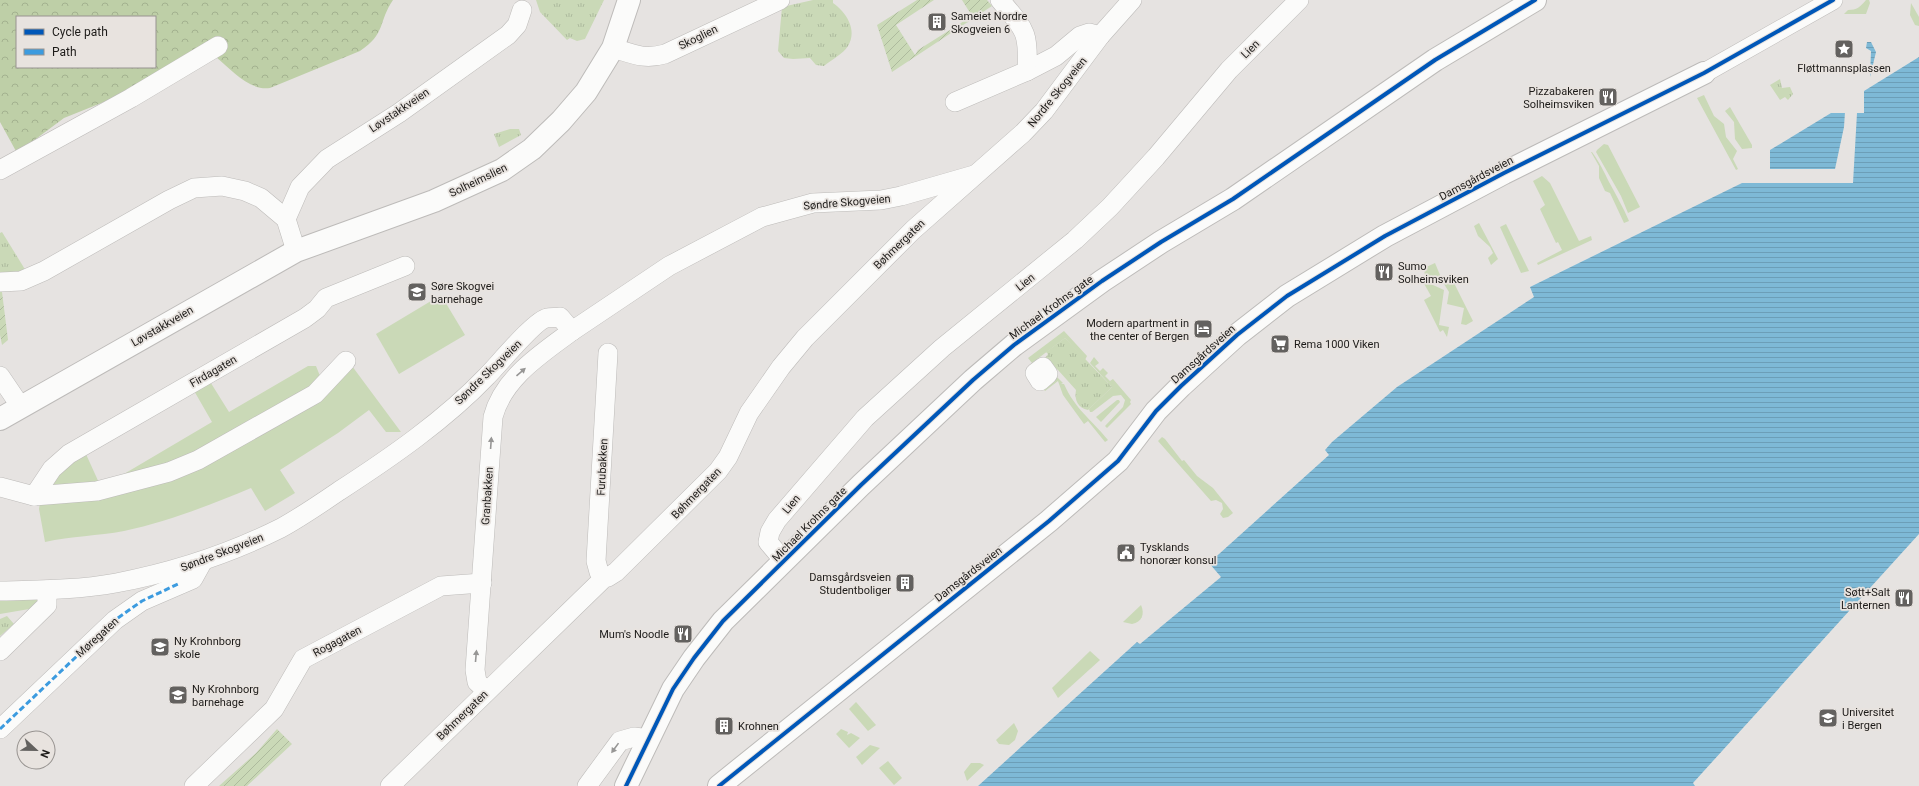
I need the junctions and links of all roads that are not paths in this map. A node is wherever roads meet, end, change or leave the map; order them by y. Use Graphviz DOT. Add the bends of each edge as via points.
graph roads {
  1 [pos="629,0"];
  2 [pos="780,0"];
  3 [pos="1000,0"];
  4 [pos="1132,0"];
  5 [pos="1299,0"];
  6 [pos="1535,0"];
  7 [pos="1833,0"];
  8 [pos="522,10"];
  9 [pos="1100,36"];
  10 [pos="218,46"];
  11 [pos="613,48"];
  12 [pos="1027,71"];
  13 [pos="1704,73"];
  14 [pos="955,102"];
  15 [pos="0,170"];
  16 [pos="974,175"];
  17 [pos="286,219"];
  18 [pos="296,251"];
  19 [pos="405,266"];
  20 [pos="0,282"];
  21 [pos="572,331"];
  22 [pos="608,353"];
  23 [pos="346,361"];
  24 [pos="0,376"];
  25 [pos="21,407"];
  26 [pos="0,419"];
  27 [pos="0,487"];
  28 [pos="34,496"];
  29 [pos="203,561"];
  30 [pos="784,561"];
  31 [pos="604,578"];
  32 [pos="482,583"];
  33 [pos="47,590"];
  34 [pos="0,591"];
  35 [pos="0,651"];
  36 [pos="487,691"];
  37 [pos="0,729"];
  38 [pos="649,739"];
  39 [pos="194,786"];
  40 [pos="390,786"];
  41 [pos="587,786"];
  42 [pos="626,786"];
  43 [pos="719,786"];
  1 -- 11 [label="street, Solheimslien"];
  2 -- 11 [label="street, Skoglien" via="652,58"];
  3 -- 12 [label="street" via="1024,29 1028,44"];
  4 -- 9 [label="street, Nordre Skogveien"];
  5 -- 30 [label="street, Lien" via="1229,70 1156,157 1095,221 1042,268 942,348 860,423 777,520 770,532 768,542"];
  6 -- 30 [label="street, Michael Krohns gate" via="1435,60 1251,187 1161,242 1062,309 1014,345 936,414"];
  7 -- 13 [label="street, Damsgårdsveien"];
  8 -- 17 [label="street, Løvstakkveien" via="517,25 508,35 394,116 327,159 300,187"];
  9 -- 12 [label="street, Nordre Skogveien" via="1089,33 1080,36 1056,56"];
  9 -- 16 [label="street, Nordre Skogveien" via="1044,111 1023,133"];
  10 -- 15 [label="street" via="131,98"];
  11 -- 18 [label="street, Solheimslien" via="586,92 561,121 532,149 502,170 434,201"];
  12 -- 14 [label="street, Nordre Skogveien"];
  13 -- 43 [label="street, Damsgårdsveien" via="1385,236 1287,296 1181,386 1156,411 1118,461 1049,522"];
  16 -- 21 [label="street, Søndre Skogveien" via="902,196 881,200 813,203 762,217 669,266"];
  16 -- 31 [label="street, Bøhmergaten" via="913,230 805,338 781,367 749,414 728,457 718,471 616,572"];
  17 -- 18 [label="street"];
  17 -- 20 [label="street" via="261,198 245,191 222,186 194,188 44,271 21,281"];
  18 -- 25 [label="street, Løvstakkveien"];
  19 -- 28 [label="street, Firdagaten" via="326,298 305,318 69,454 52,469"];
  21 -- 29 [label="street, Søndre Skogveien" via="560,318 546,318 452,408 363,476 282,527"];
  32 -- 21 [label="street, Granbakken, one-way" via="492,428 496,403 515,377"];
  22 -- 31 [label="street, Furubakken" via="596,561"];
  23 -- 28 [label="street" via="315,394 198,460 169,472 97,490"];
  24 -- 25 [label="street"];
  25 -- 26 [label="street, Løvstakkveien"];
  27 -- 28 [label="street"];
  29 -- 33 [label="street, Søndre Skogveien" via="115,583"];
  29 -- 37 [label="street, Møregaten" via="193,578 142,601 115,620"];
  30 -- 38 [label="street, Michael Krohns gate" via="724,621 694,658 673,690"];
  31 -- 36 [label="street, Bøhmergaten"];
  36 -- 32 [label="street, Granbakken, one-way" via="477,682 475,670"];
  32 -- 39 [label="street, Rogagaten" via="441,586 304,659 274,709"];
  33 -- 34 [label="street, Søndre Skogveien"];
  33 -- 35 [label="street" via="47,605"];
  36 -- 40 [label="street, Bøhmergaten"];
  38 -- 41 [label="street, one-way" via="634,737 620,741"];
  38 -- 42 [label="street, Michael Krohns gate"];
}
